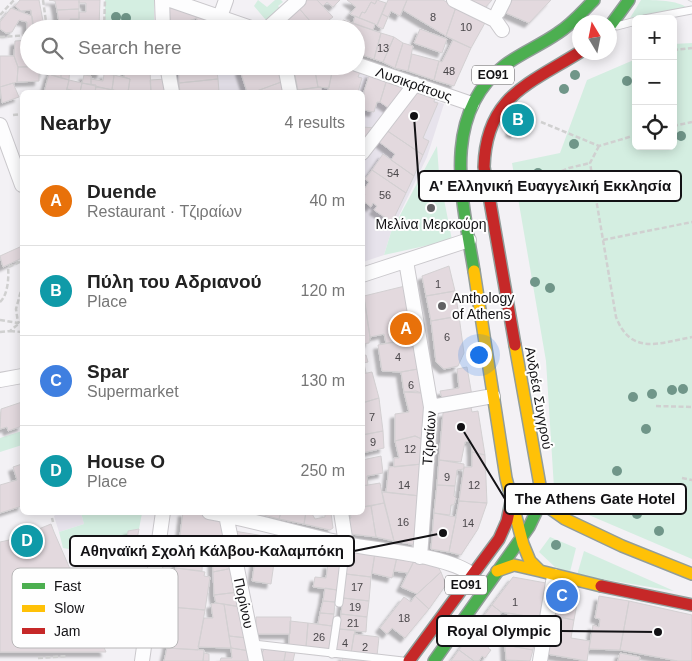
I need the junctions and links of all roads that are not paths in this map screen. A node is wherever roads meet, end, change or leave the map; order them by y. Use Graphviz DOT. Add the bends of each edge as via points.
graph roads {
  1 [pos="162,0"];
  2 [pos="170,0"];
  3 [pos="226,0"];
  4 [pos="299,0"];
  5 [pos="454,0"];
  6 [pos="629,0"];
  7 [pos="591,3"];
  8 [pos="692,10"];
  9 [pos="587,15"];
  10 [pos="663,15"];
  11 [pos="220,17"];
  12 [pos="617,17"];
  13 [pos="163,20"];
  14 [pos="228,20"];
  15 [pos="277,20"];
  16 [pos="632,22"];
  17 [pos="617,25"];
  18 [pos="502,30"];
  19 [pos="572,57"];
  20 [pos="365,67"];
  21 [pos="169,75"];
  22 [pos="286,75"];
  23 [pos="414,84"];
  24 [pos="172,90"];
  25 [pos="290,90"];
  26 [pos="472,104"];
  27 [pos="0,126"];
  28 [pos="365,149"];
  29 [pos="20,180"];
  30 [pos="469,240"];
  31 [pos="406,260"];
  32 [pos="365,274"];
  33 [pos="20,376"];
  34 [pos="0,380"];
  35 [pos="493,396"];
  36 [pos="432,407"];
  37 [pos="541,491"];
  38 [pos="511,502"];
  39 [pos="163,515"];
  40 [pos="226,515"];
  41 [pos="341,515"];
  42 [pos="521,537"];
  43 [pos="346,544"];
  44 [pos="420,557"];
  45 [pos="155,568"];
  46 [pos="497,571"];
  47 [pos="540,571"];
  48 [pos="692,574"];
  49 [pos="473,575"];
  50 [pos="554,576"];
  51 [pos="339,603"];
  52 [pos="692,605"];
  53 [pos="337,620"];
  54 [pos="253,644"];
  55 [pos="144,648"];
  56 [pos="332,654"];
  57 [pos="142,661"];
  58 [pos="256,661"];
  59 [pos="408,661"];
  60 [pos="434,661"];
  61 [pos="540,661"];
  1 -- 13 [label="street"];
  2 -- 11 [label="street"];
  3 -- 11 [label="street"];
  4 -- 15 [label="street"];
  5 -- 18 [label="street" via="495,20"];
  6 -- 12 [label="main road"];
  7 -- 9 [label="main road"];
  7 -- 26 [label="main road, ΕΟ91" via="565,29 497,72 482,87"];
  8 -- 10 [label="lane"];
  11 -- 14 [label="street"];
  16 -- 17 [label="lane"];
  19 -- 37 [label="main road, Ανδρέα Συγγρού / ΕΟ91" via="516,91 498,112 484,151 484,168"];
  20 -- 23 [label="street, Λυσικράτους"];
  21 -- 24 [label="street"];
  22 -- 25 [label="street"];
  23 -- 26 [label="street, Λυσικράτους"];
  23 -- 28 [label="street"];
  26 -- 30 [label="main road, ΕΟ91" via="458,161"];
  27 -- 29 [label="street"];
  30 -- 31 [label="street"];
  30 -- 35 [label="main road, ΕΟ91"];
  31 -- 32 [label="street"];
  31 -- 36 [label="street, Τζιραίων"];
  33 -- 34 [label="street"];
  35 -- 36 [label="street"];
  35 -- 38 [label="main road, ΕΟ91"];
  36 -- 44 [label="street, Τζιραίων"];
  37 -- 42 [label="main road, Ανδρέα Συγγρού / ΕΟ91" via="535,516"];
  37 -- 48 [label="main road" via="548,506 565,519"];
  38 -- 42 [label="main road"];
  38 -- 49 [label="main road, ΕΟ91" via="499,538"];
  39 -- 45 [label="street"];
  40 -- 43 [label="street"];
  40 -- 54 [label="street, Πορίνου"];
  41 -- 43 [label="street"];
  42 -- 46 [label="main road, Ανδρέα Συγγρού / ΕΟ91"];
  42 -- 47 [label="main road" via="530,561"];
  43 -- 44 [label="street"];
  43 -- 51 [label="lane"];
  44 -- 49 [label="street" via="464,568"];
  46 -- 47 [label="main road" via="514,565"];
  46 -- 60 [label="main road, Ανδρέα Συγγρού / ΕΟ91"];
  47 -- 50 [label="main road"];
  49 -- 59 [label="main road, ΕΟ91"];
  50 -- 52 [label="main road"];
  50 -- 61 [label="street"];
  53 -- 56 [label="lane"];
  54 -- 56 [label="lane"];
  54 -- 58 [label="street, Πορίνου"];
  55 -- 57 [label="street"];
  56 -- 59 [label="lane"];
}
